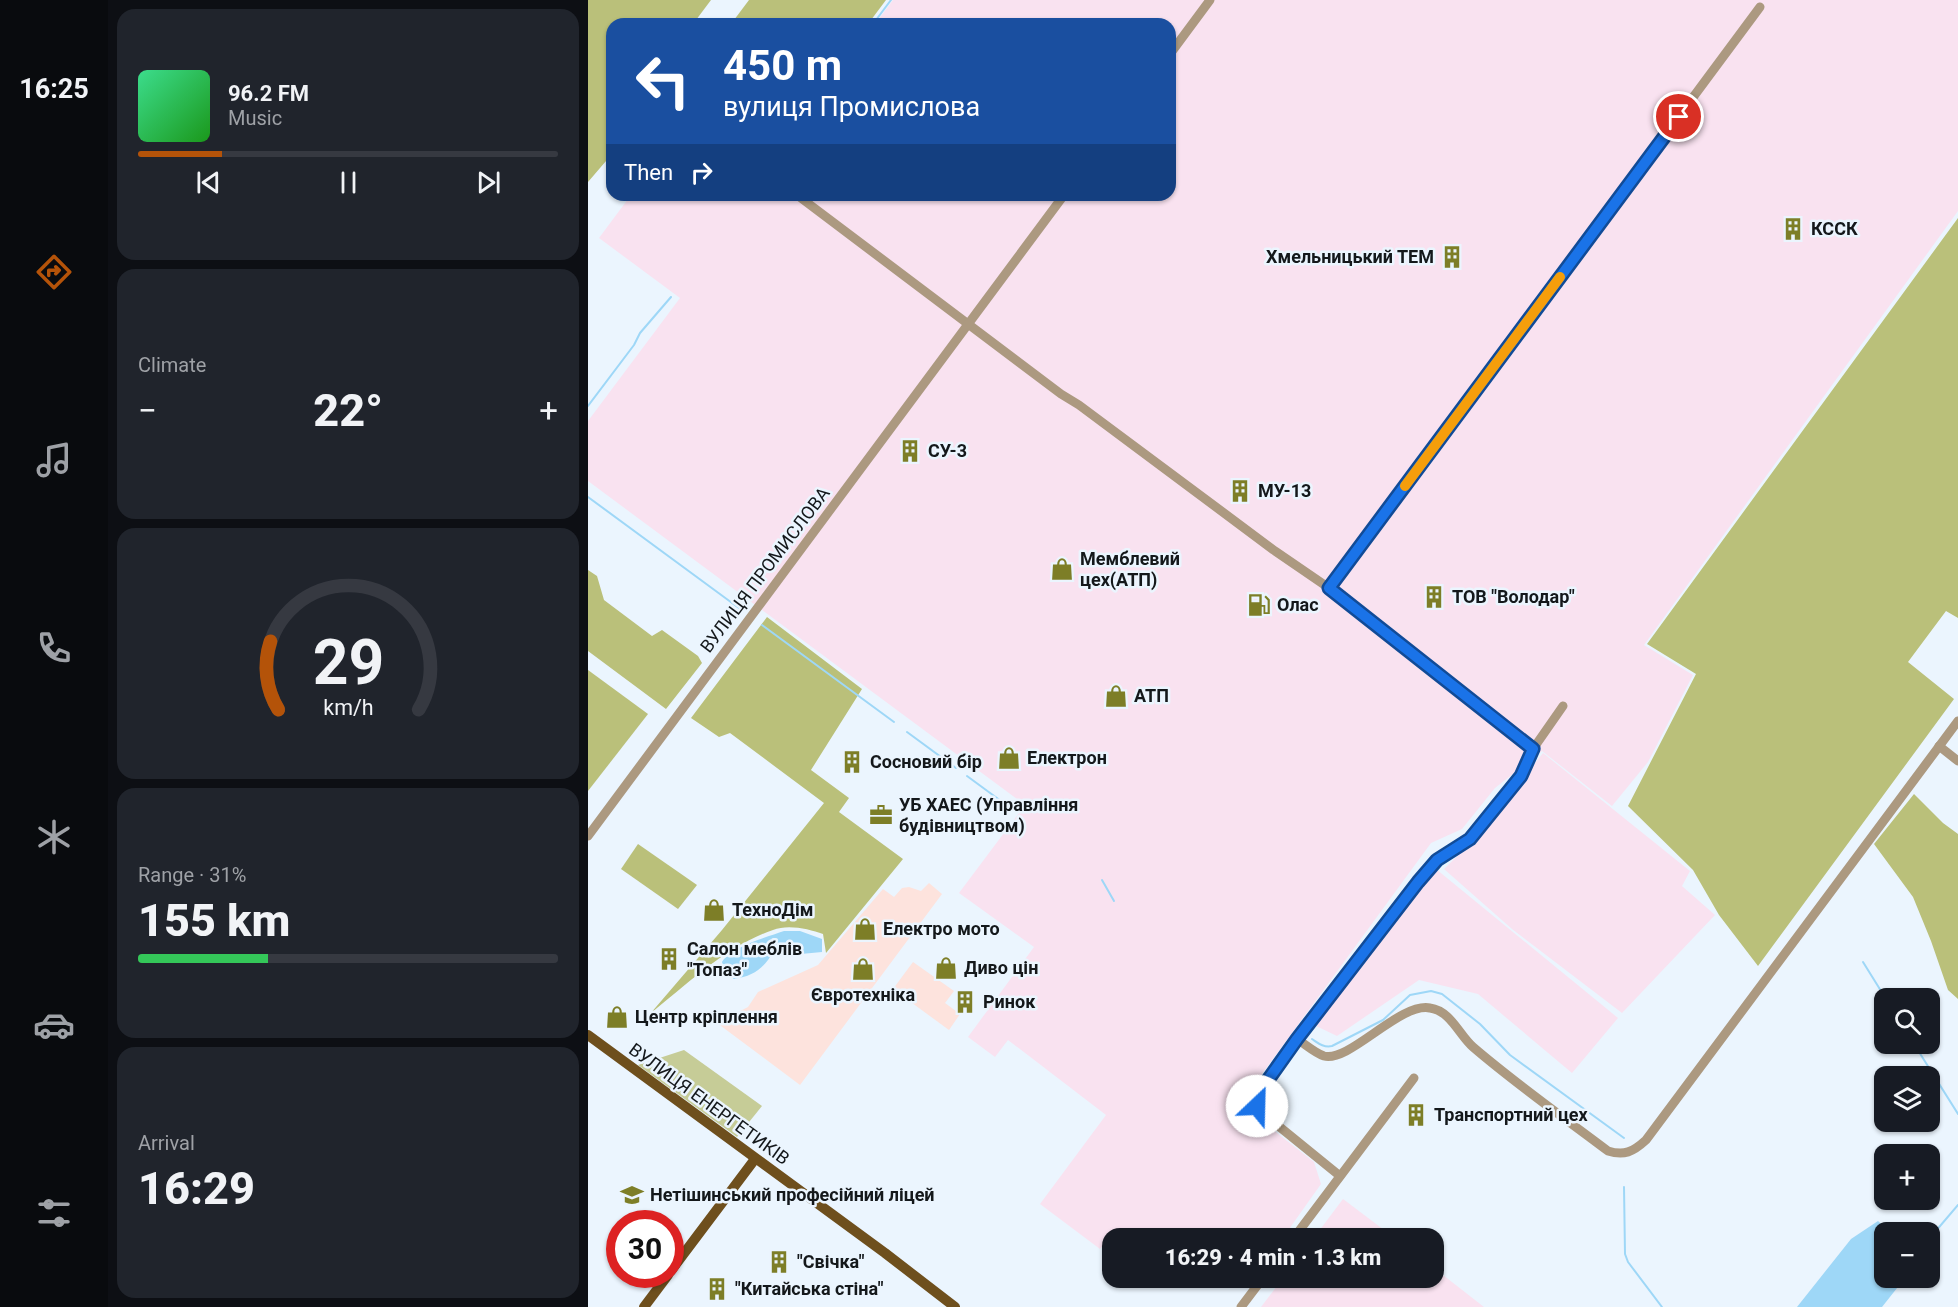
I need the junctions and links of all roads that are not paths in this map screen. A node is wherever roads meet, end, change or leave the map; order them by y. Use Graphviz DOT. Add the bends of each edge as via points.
graph roads {
  1 [pos="1210,0"];
  2 [pos="1761,7"];
  3 [pos="1176,46"];
  4 [pos="805,201"];
  5 [pos="1060,201"];
  6 [pos="968,324"];
  7 [pos="1329,588"];
  8 [pos="1563,706"];
  9 [pos="1958,721"];
  10 [pos="1939,746"];
  11 [pos="1533,749"];
  12 [pos="1958,761"];
  13 [pos="588,836"];
  14 [pos="588,1035"];
  15 [pos="1297,1039"];
  16 [pos="1414,1078"];
  17 [pos="755,1159"];
  18 [pos="1340,1176"];
  19 [pos="1301,1228"];
  20 [pos="684,1254"];
  21 [pos="658,1288"];
  22 [pos="1255,1288"];
  23 [pos="644,1307"];
  24 [pos="956,1307"];
  25 [pos="1241,1307"];
  1 -- 3 [label="street"];
  2 -- 7 [label="street"];
  4 -- 6 [label="street"];
  5 -- 6 [label="street, ВУЛИЦЯ ПРОМИСЛОВА"];
  6 -- 7 [label="street"];
  6 -- 13 [label="street, ВУЛИЦЯ ПРОМИСЛОВА"];
  7 -- 11 [label="street"];
  8 -- 11 [label="street"];
  9 -- 10 [label="street"];
  10 -- 12 [label="street"];
  10 -- 15 [label="street" via="1636,1150 1625,1154 1608,1151 1470,1045 1449,1019 1434,1008 1409,1012 1333,1055 1322,1055"];
  11 -- 15 [label="street" via="1521,776 1470,839 1437,860"];
  14 -- 17 [label="main road, ВУЛИЦЯ ЕНЕРГЕТИКІВ"];
  15 -- 18 [label="street" via="1258,1094 1257,1106"];
  16 -- 18 [label="street"];
  17 -- 20 [label="main road"];
  17 -- 24 [label="main road, ВУЛИЦЯ ЕНЕРГЕТИКІВ"];
  18 -- 19 [label="street"];
  21 -- 23 [label="main road"];
  22 -- 25 [label="street"];
}
